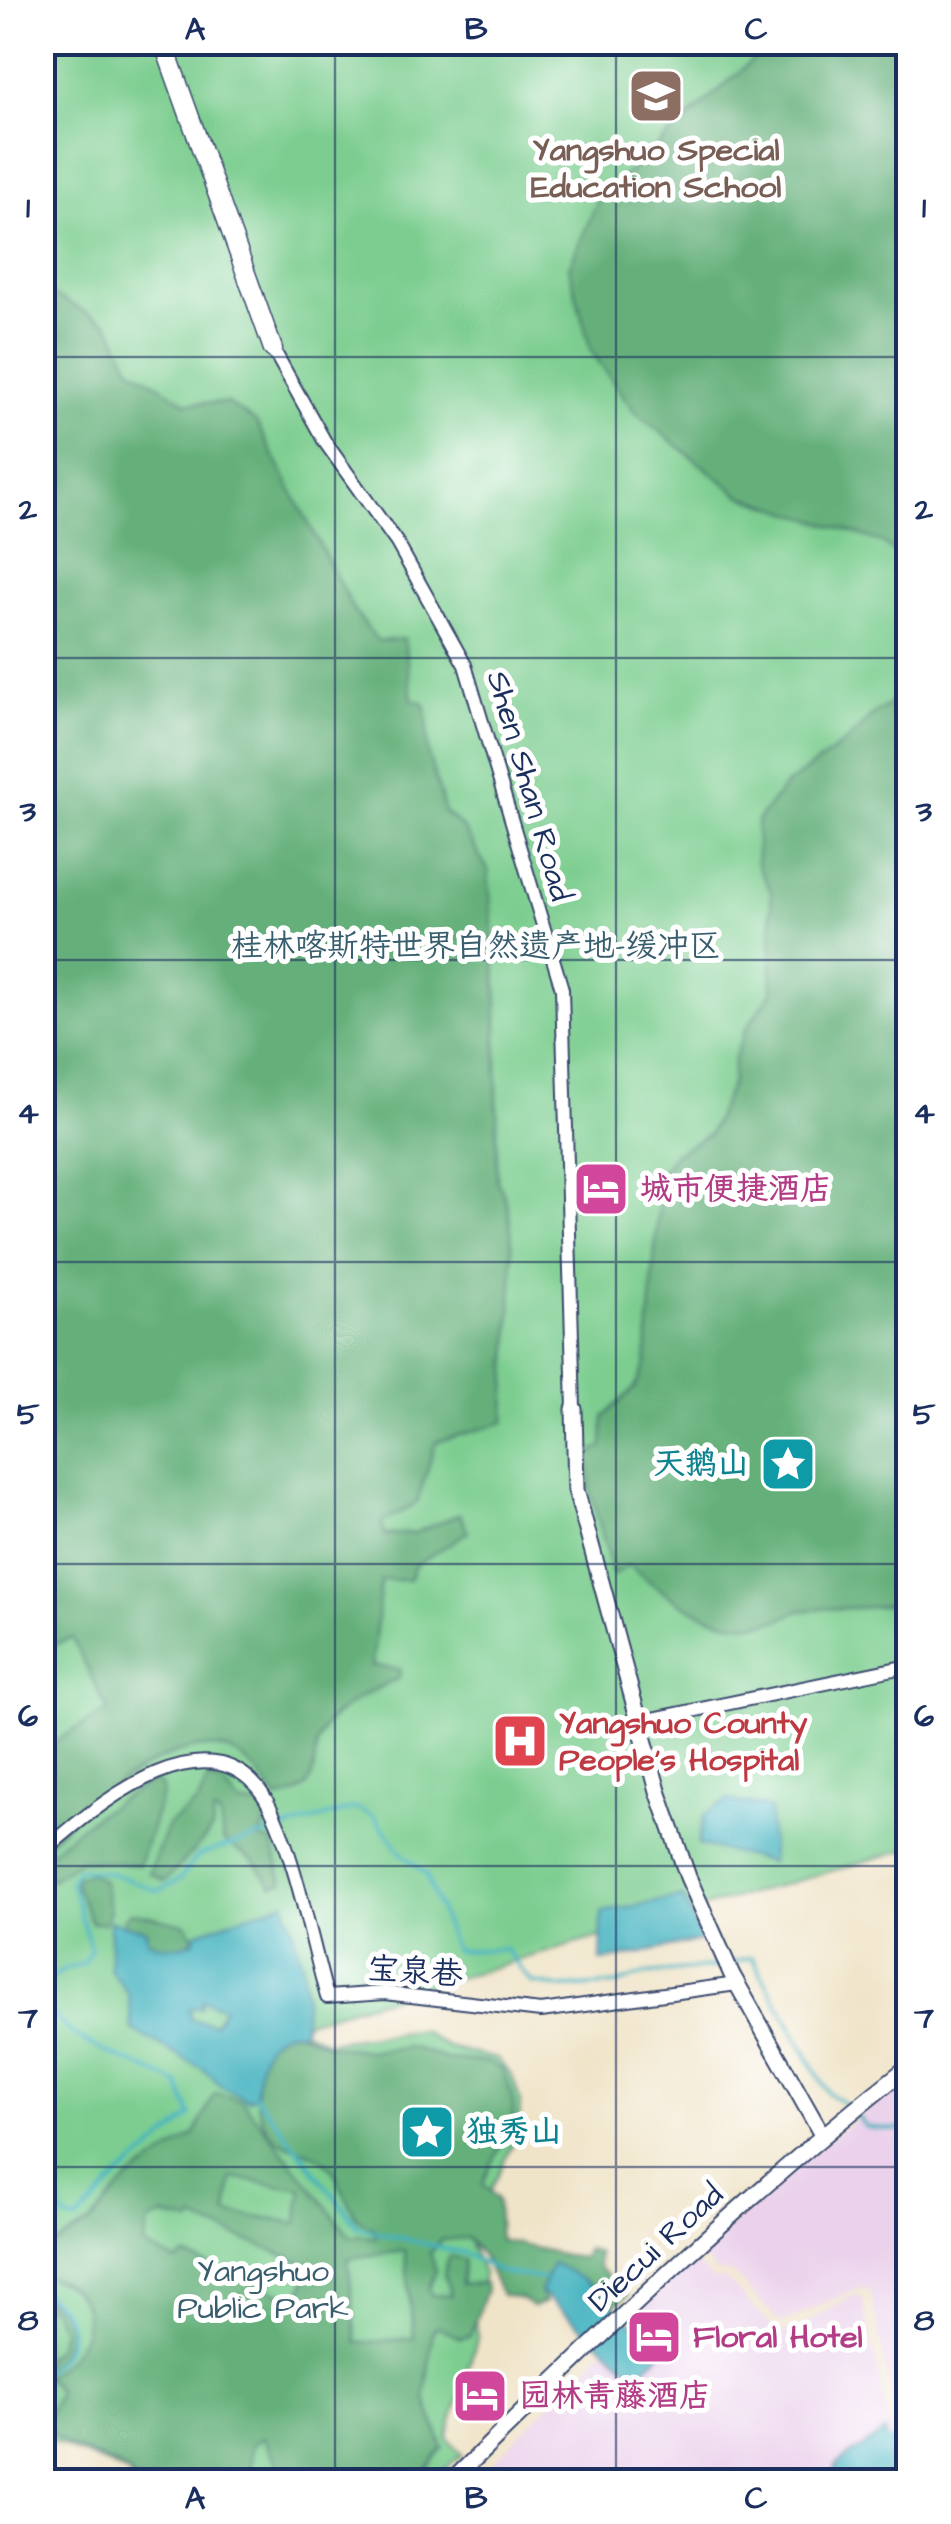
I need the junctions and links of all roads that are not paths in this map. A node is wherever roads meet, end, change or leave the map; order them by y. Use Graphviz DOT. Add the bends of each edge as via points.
graph roads {
  1 [pos="163,42"];
  2 [pos="273,349"];
  3 [pos="574,1409"];
  4 [pos="908,1666"];
  5 [pos="638,1722"];
  6 [pos="42,1854"];
  7 [pos="735,1980"];
  8 [pos="908,2067"];
  9 [pos="821,2133"];
  10 [pos="451,2482"];
  1 -- 2 [label="main road"];
  2 -- 3 [label="street, Shen Shan Road" via="306,413 397,543 465,665 562,989"];
  3 -- 5 [label="street" via="576,1490"];
  4 -- 5 [label="street"];
  5 -- 7 [label="street" via="688,1877"];
  6 -- 7 [label="street, 宝泉巷" via="91,1812 178,1764 207,1761 244,1774 268,1803 327,1997 385,1994 542,2011"];
  7 -- 9 [label="street"];
  8 -- 9 [label="street, Diecui Road"];
  9 -- 10 [label="street, Diecui Road"];
}
